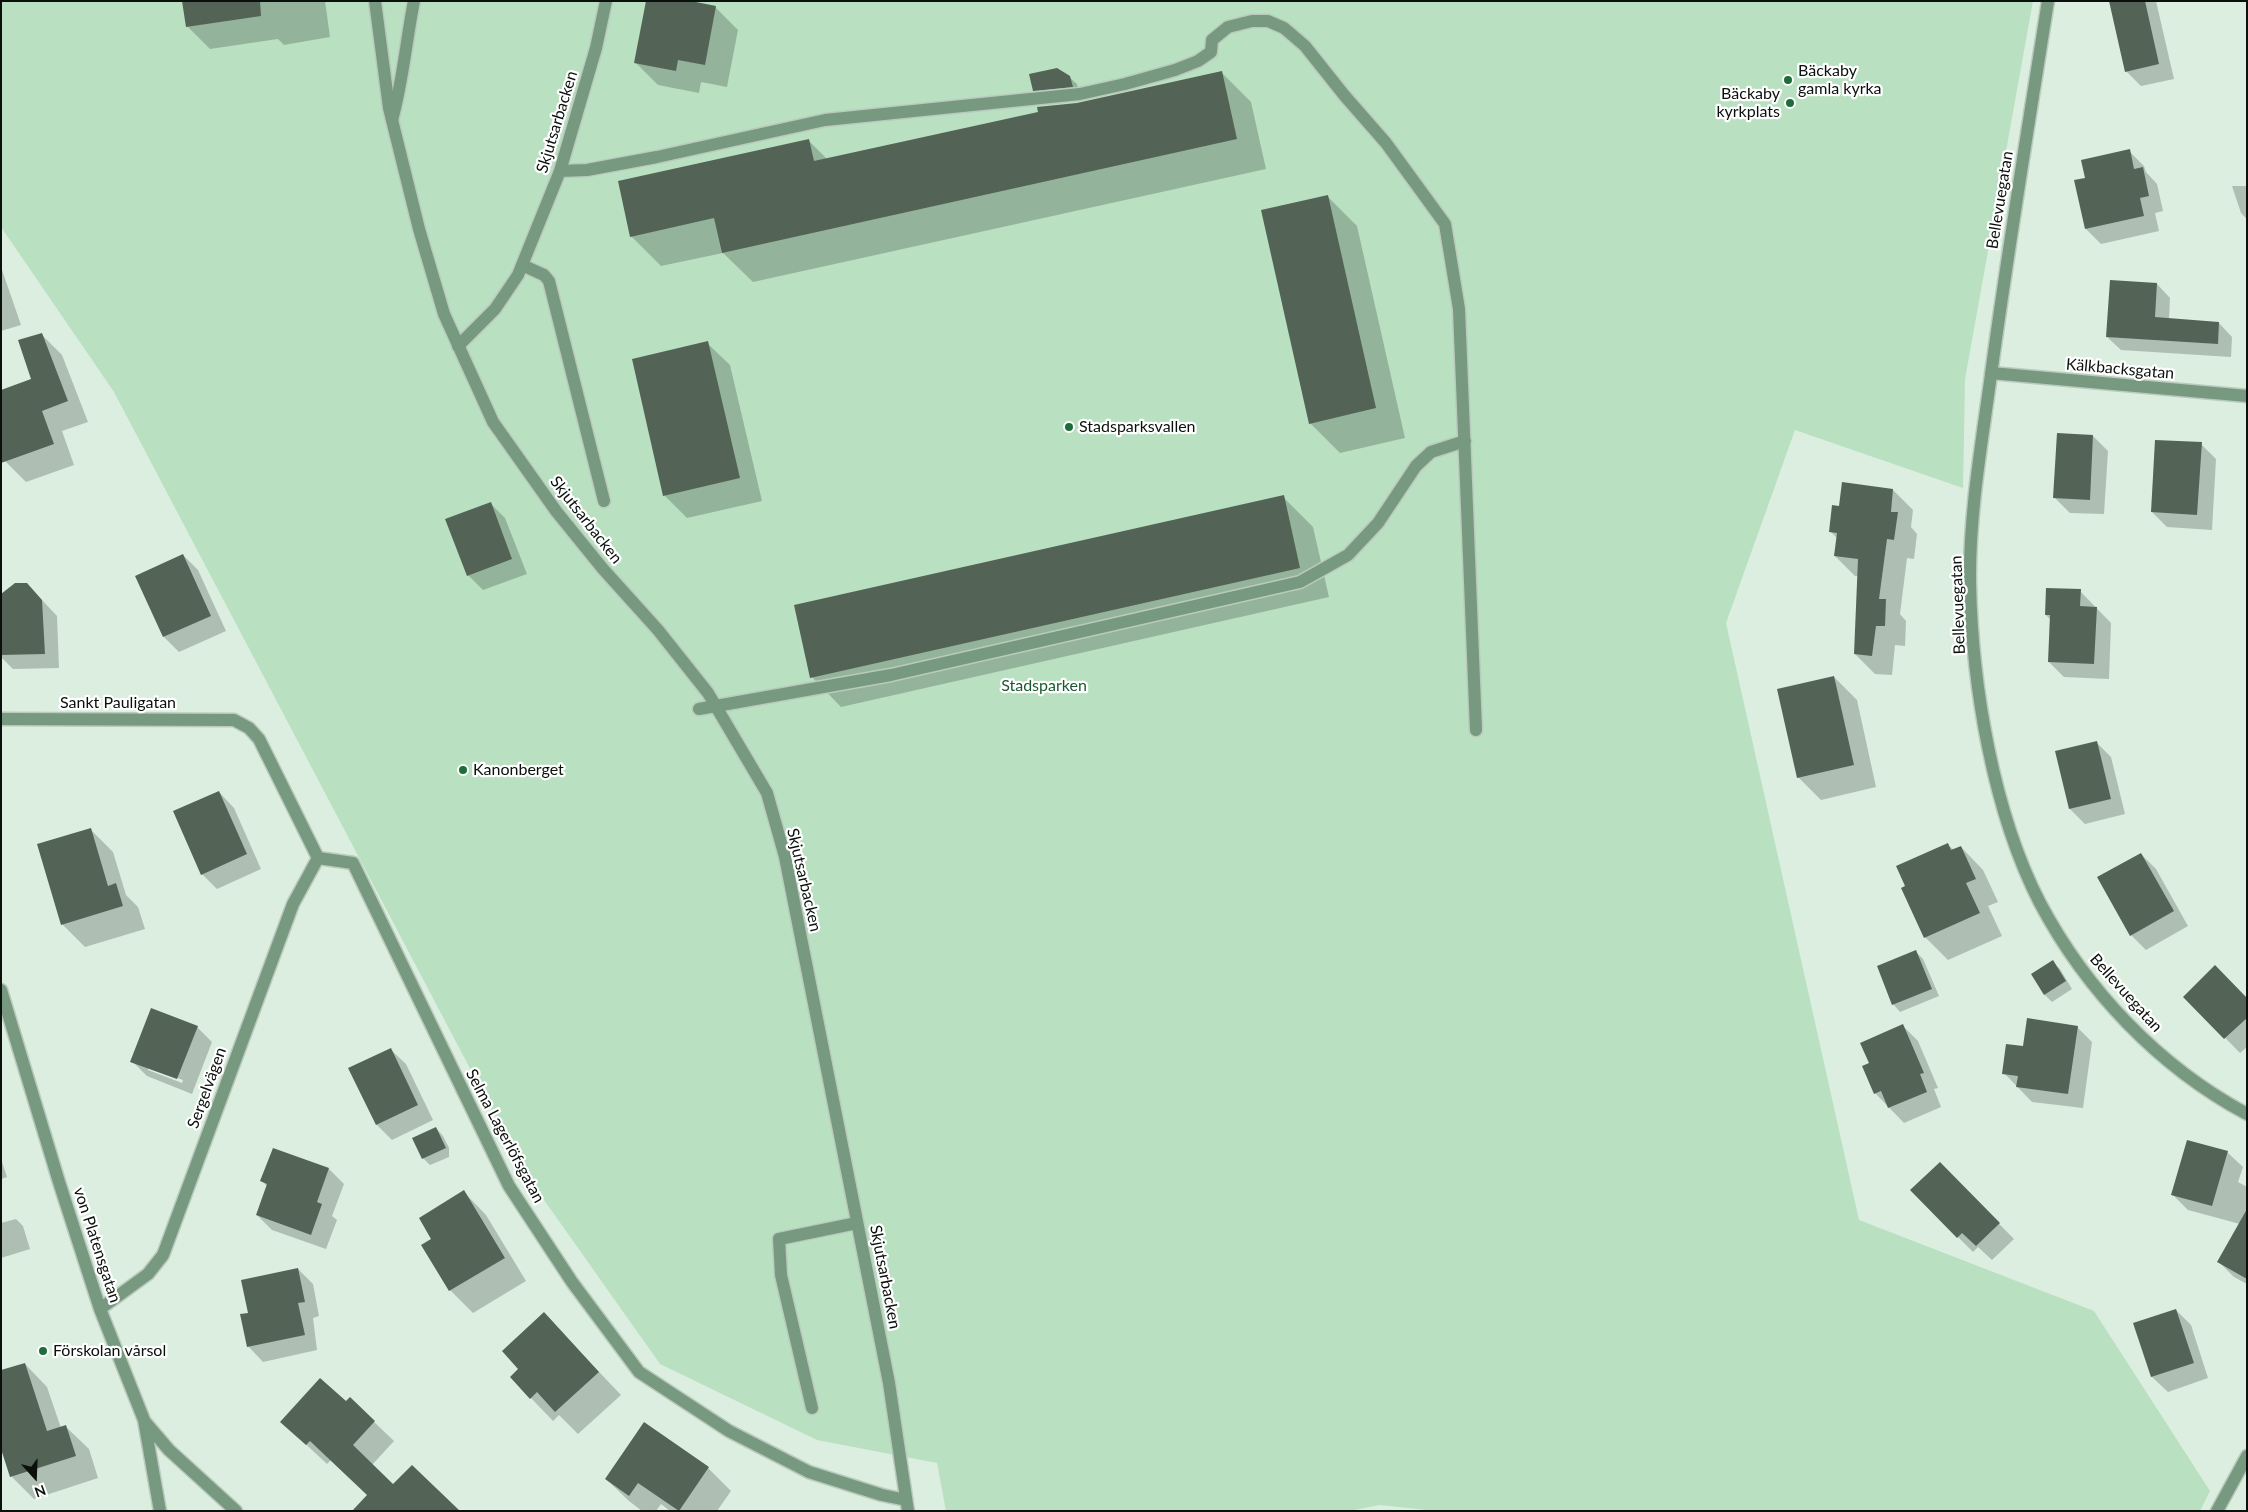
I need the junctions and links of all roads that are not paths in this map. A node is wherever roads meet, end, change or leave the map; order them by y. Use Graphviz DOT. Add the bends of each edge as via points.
graph roads {
  1 [pos="375,1"];
  2 [pos="414,1"];
  3 [pos="606,1"];
  4 [pos="2048,1"];
  5 [pos="392,120"];
  6 [pos="560,171"];
  7 [pos="522,265"];
  8 [pos="458,346"];
  9 [pos="1991,373"];
  10 [pos="2247,396"];
  11 [pos="1465,441"];
  12 [pos="604,501"];
  13 [pos="715,706"];
  14 [pos="699,709"];
  15 [pos="1,719"];
  16 [pos="1476,730"];
  17 [pos="318,858"];
  18 [pos="1,990"];
  19 [pos="2247,1114"];
  20 [pos="857,1223"];
  21 [pos="100,1309"];
  22 [pos="812,1408"];
  23 [pos="144,1420"];
  24 [pos="2247,1456"];
  25 [pos="907,1505"];
  26 [pos="160,1511"];
  27 [pos="236,1511"];
  28 [pos="2217,1511"];
  1 -- 5 [label="street" via="380,56"];
  2 -- 5 [label="street, Skjutsarbacken" via="400,91"];
  3 -- 6 [label="street, Skjutsarbacken" via="596,48"];
  4 -- 9 [label="street, Bellevuegatan"];
  5 -- 8 [label="street, Skjutsarbacken" via="418,229 444,314"];
  6 -- 7 [label="street, Skjutsarbacken"];
  6 -- 11 [label="street" via="631,162 825,120 1080,94 1175,70 1211,52 1212,40 1228,27 1268,21 1284,28 1305,46 1386,143 1445,224 1459,309"];
  7 -- 8 [label="street, Skjutsarbacken" via="496,309"];
  7 -- 12 [label="street" via="544,274 550,281"];
  8 -- 13 [label="street, Skjutsarbacken" via="493,422 556,511 658,630"];
  9 -- 10 [label="street, Kälkbacksgatan"];
  9 -- 19 [label="street, Bellevuegatan" via="1976,481 1970,582 1979,690 1988,749 2013,837 2040,901 2077,965 2116,1011 2164,1058 2218,1099"];
  11 -- 13 [label="street" via="1431,452 1416,466 1378,523 1348,555 1300,582 891,675"];
  11 -- 16 [label="street"];
  13 -- 14 [label="street"];
  13 -- 20 [label="street, Skjutsarbacken" via="767,793 785,856"];
  15 -- 17 [label="street, Sankt Pauligatan" via="234,720 249,728 259,740"];
  17 -- 21 [label="street, Sergelvägen" via="289,913 163,1255 148,1274"];
  17 -- 25 [label="street, Selma Lagerlöfsgatan" via="353,864 509,1186 572,1282 639,1372 729,1431 808,1472"];
  18 -- 21 [label="street, von Platensgatan"];
  20 -- 22 [label="street" via="779,1239 781,1275"];
  20 -- 25 [label="street, Skjutsarbacken" via="889,1383"];
  21 -- 23 [label="street, von Platensgatan"];
  23 -- 26 [label="street, von Platensgatan"];
  23 -- 27 [label="street" via="168,1450"];
  24 -- 28 [label="street"];
}
